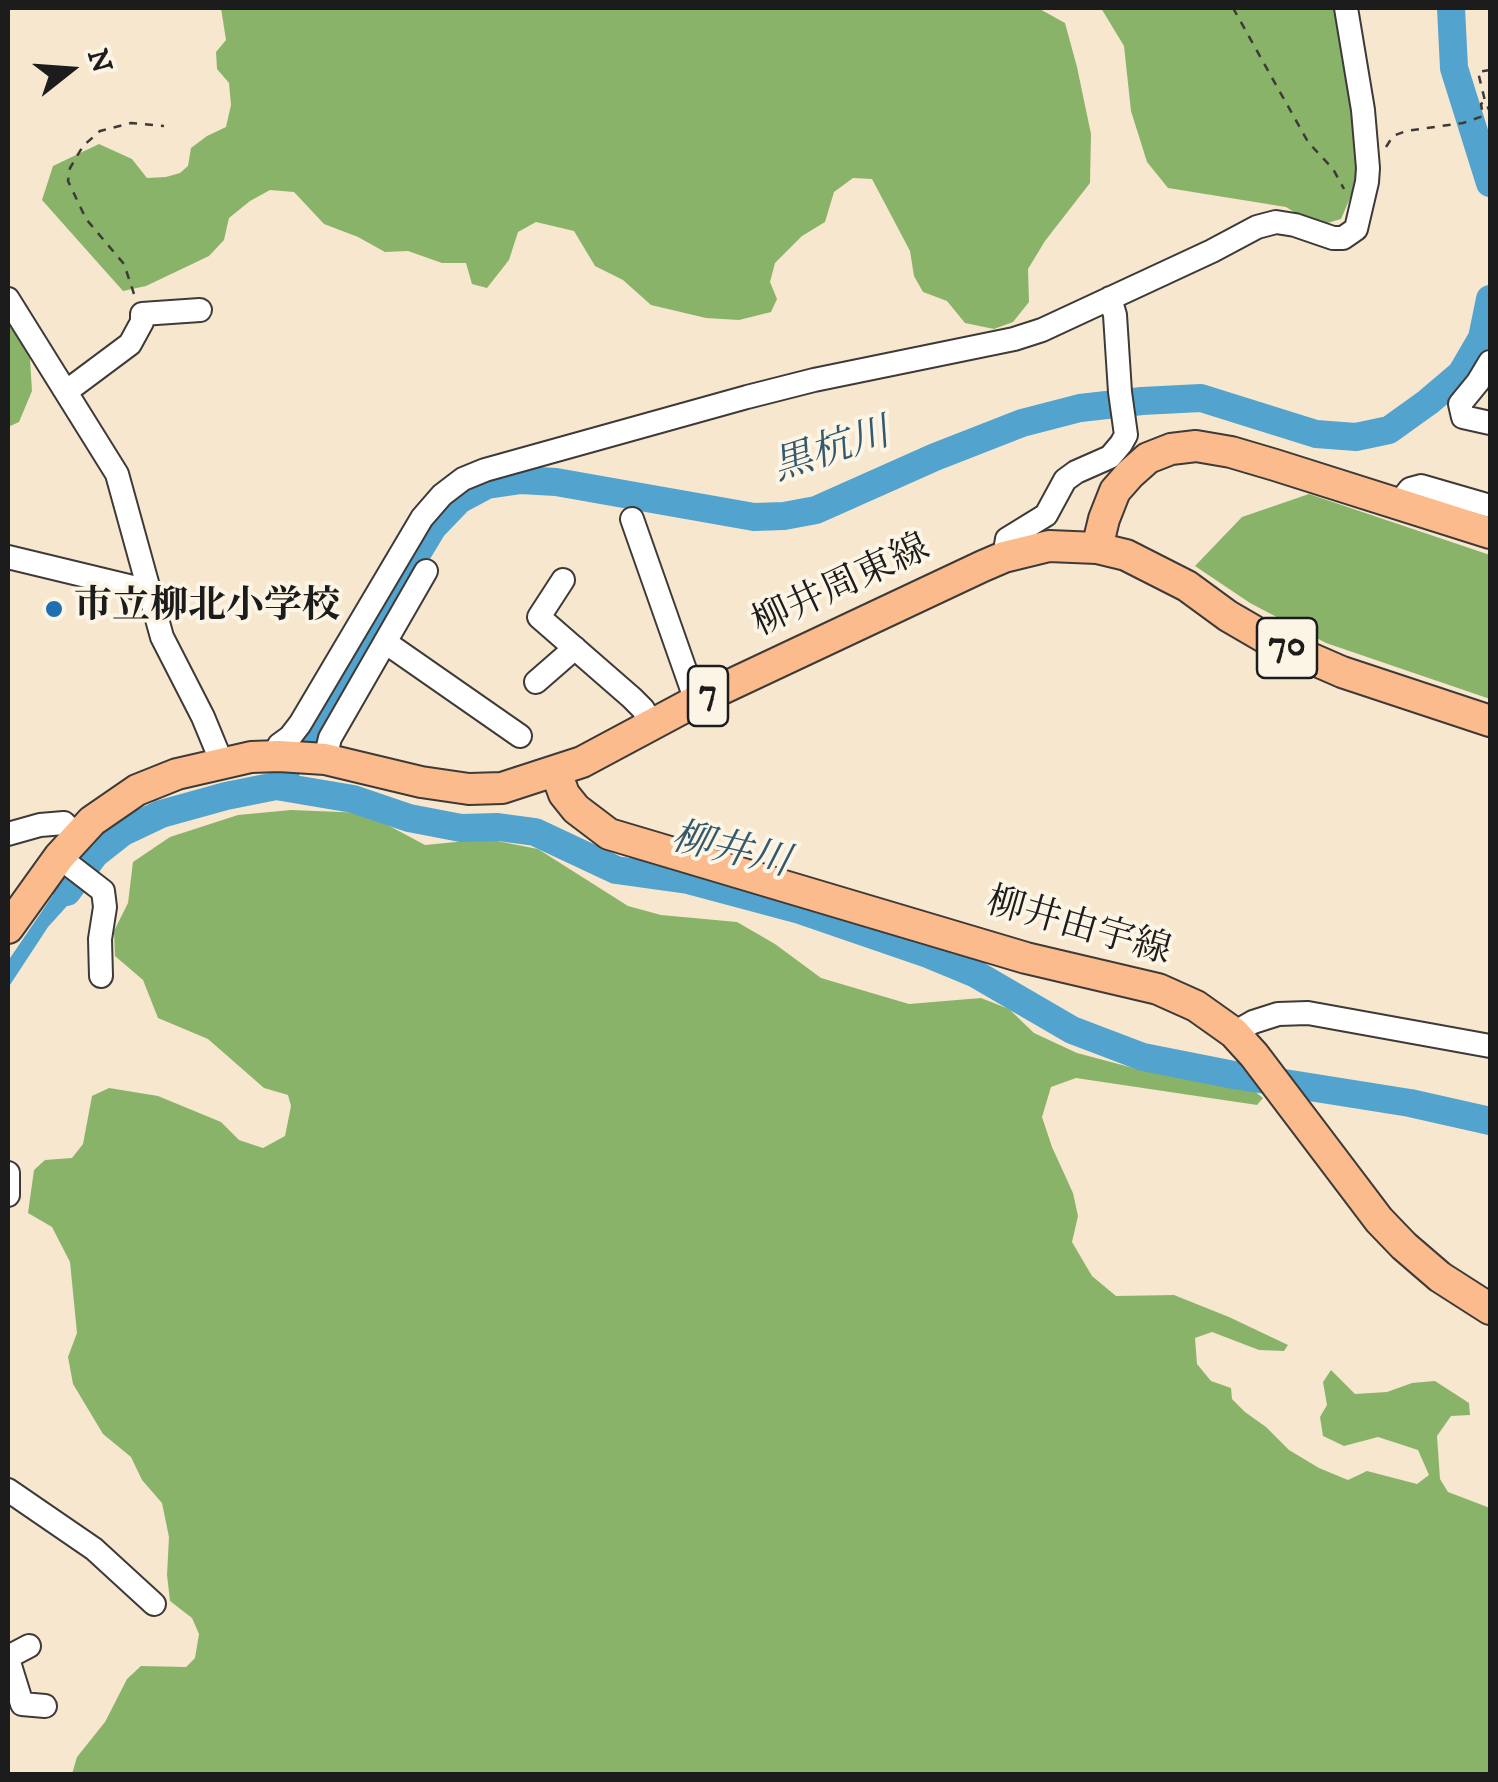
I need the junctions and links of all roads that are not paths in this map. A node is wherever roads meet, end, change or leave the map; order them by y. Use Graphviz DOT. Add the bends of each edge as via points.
graph roads {
  1 [pos="1346,8"];
  2 [pos="8,298"];
  3 [pos="1110,298"];
  4 [pos="200,310"];
  5 [pos="1490,362"];
  6 [pos="67,391"];
  7 [pos="1490,423"];
  8 [pos="1404,506"];
  9 [pos="1490,506"];
  10 [pos="632,518"];
  11 [pos="1490,533"];
  12 [pos="1097,548"];
  13 [pos="8,557"];
  14 [pos="1004,557"];
  15 [pos="426,572"];
  16 [pos="562,580"];
  17 [pos="149,591"];
  18 [pos="385,642"];
  19 [pos="574,648"];
  20 [pos="536,682"];
  21 [pos="696,701"];
  22 [pos="1490,721"];
  23 [pos="652,726"];
  24 [pos="520,736"];
  25 [pos="277,756"];
  26 [pos="317,758"];
  27 [pos="222,763"];
  28 [pos="556,772"];
  29 [pos="8,834"];
  30 [pos="68,852"];
  31 [pos="8,928"];
  32 [pos="102,976"];
  33 [pos="1244,1044"];
  34 [pos="1490,1046"];
  35 [pos="8,1172"];
  36 [pos="8,1195"];
  37 [pos="1490,1309"];
  38 [pos="8,1490"];
  39 [pos="154,1604"];
  40 [pos="29,1646"];
  41 [pos="8,1658"];
  42 [pos="45,1706"];
  1 -- 3 [label="street" via="1368,168 1356,229 1333,238 1276,222 1257,227"];
  2 -- 6 [label="street"];
  3 -- 14 [label="street" via="1126,435 1110,456 1065,480 1046,515 1007,539"];
  3 -- 25 [label="street" via="1014,339 764,392 464,479 422,518"];
  4 -- 6 [label="street" via="142,314 130,344"];
  5 -- 7 [label="street" via="1460,404 1462,417"];
  6 -- 17 [label="street" via="118,474"];
  8 -- 9 [label="street" via="1410,489 1422,486"];
  8 -- 11 [label="main road"];
  8 -- 12 [label="main road" via="1231,452 1171,448 1148,458 1115,491"];
  10 -- 21 [label="street"];
  12 -- 14 [label="main road, 柳井周東線 / 7" via="1048,546"];
  12 -- 22 [label="main road, 70" via="1153,567 1270,641"];
  13 -- 17 [label="street"];
  14 -- 21 [label="main road, 柳井周東線 / 7"];
  15 -- 18 [label="street"];
  16 -- 19 [label="street" via="538,617"];
  17 -- 27 [label="street" via="162,637"];
  18 -- 24 [label="street"];
  18 -- 26 [label="street"];
  19 -- 20 [label="street"];
  19 -- 23 [label="street" via="632,698"];
  21 -- 23 [label="main road, 柳井周東線 / 7"];
  23 -- 28 [label="main road, 柳井周東線 / 7"];
  25 -- 26 [label="main road, 柳井周東線 / 7"];
  25 -- 27 [label="main road, 柳井周東線 / 7"];
  26 -- 28 [label="main road, 柳井周東線 / 7" via="469,789 502,788"];
  27 -- 30 [label="main road, 柳井周東線 / 7" via="137,790 92,821"];
  28 -- 33 [label="main road, 柳井由宇線" via="576,809 610,834 1026,958 1158,989 1196,1006"];
  29 -- 30 [label="street" via="64,823"];
  30 -- 31 [label="main road, 柳井周東線 / 7"];
  30 -- 32 [label="street" via="102,891"];
  33 -- 34 [label="street" via="1253,1022 1308,1013"];
  33 -- 37 [label="main road, 柳井由宇線" via="1378,1220 1440,1278"];
  35 -- 36 [label="street"];
  38 -- 39 [label="street" via="94,1549"];
  40 -- 41 [label="street"];
  41 -- 42 [label="street" via="22,1704"];
}
